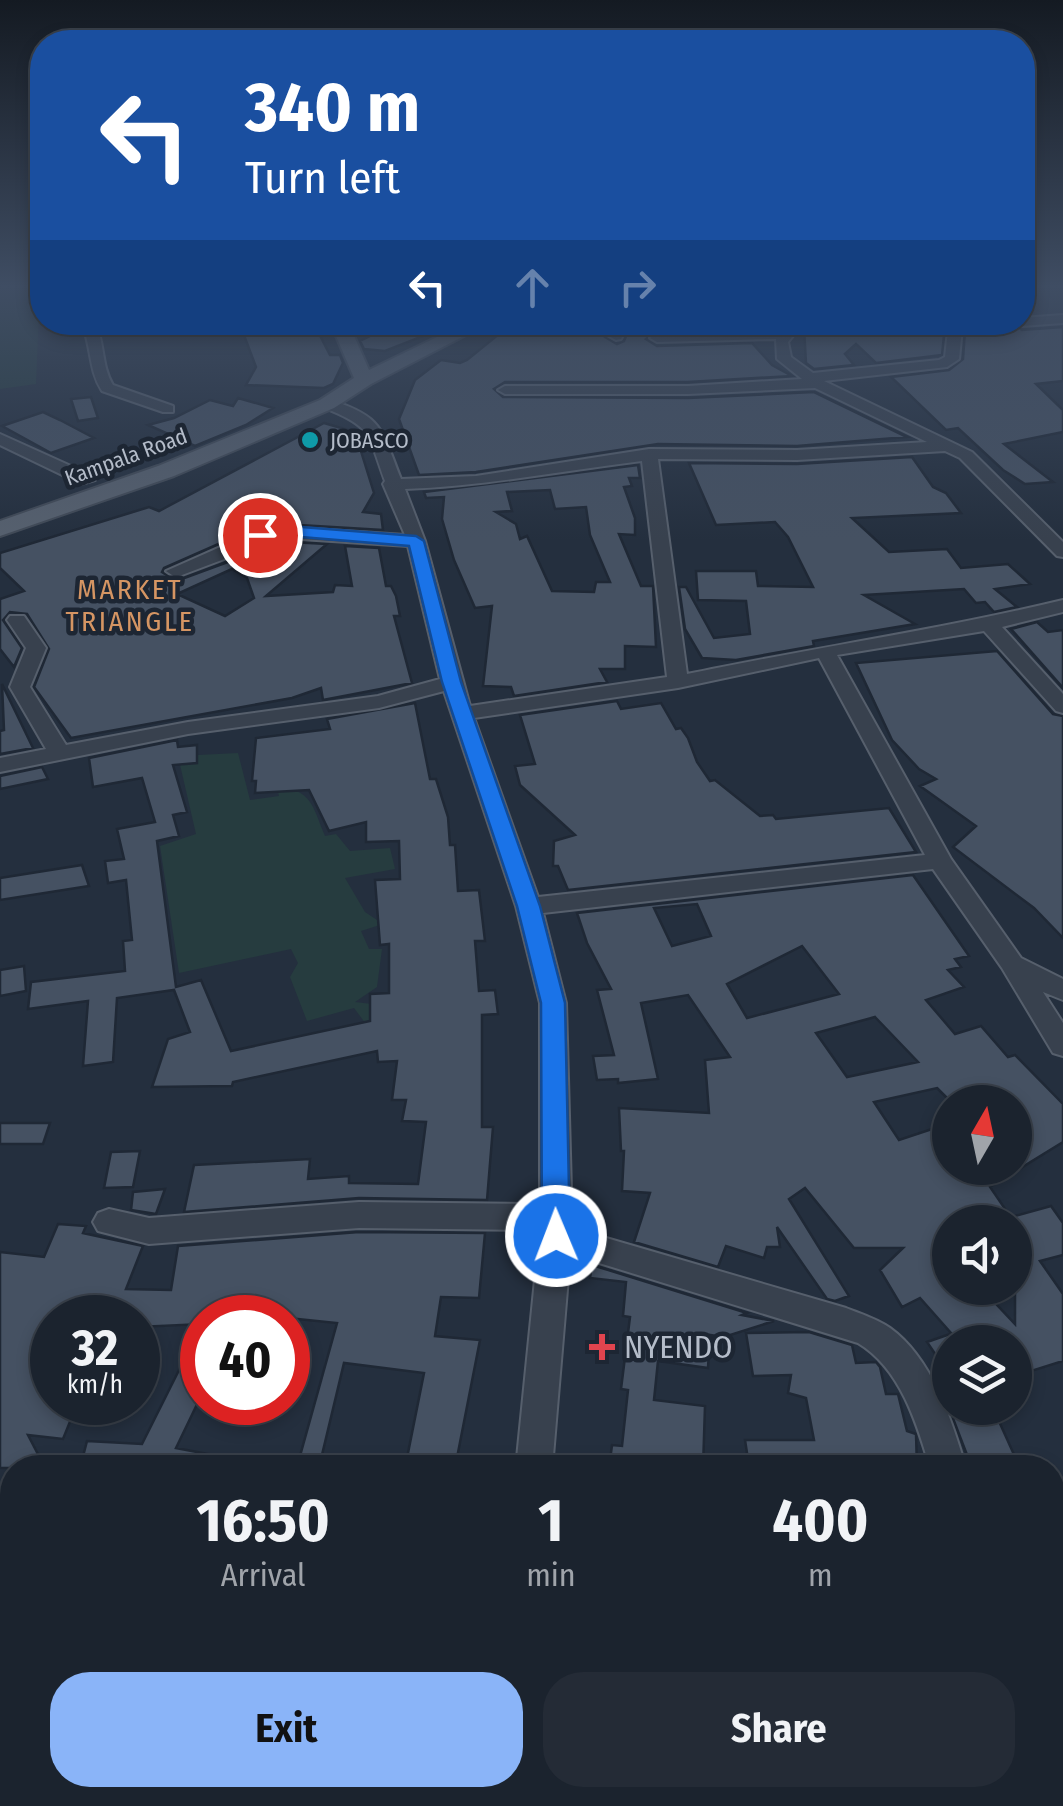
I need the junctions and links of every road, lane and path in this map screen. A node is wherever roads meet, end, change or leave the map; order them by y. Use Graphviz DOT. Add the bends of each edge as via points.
graph roads {
  1 [pos="98,371"];
  2 [pos="360,371"];
  3 [pos="382,371"];
  4 [pos="800,371"];
  5 [pos="886,371"];
  6 [pos="364,380"];
  7 [pos="812,381"];
  8 [pos="505,390"];
  9 [pos="327,404"];
  10 [pos="168,409"];
  11 [pos="0,439"];
  12 [pos="946,446"];
  13 [pos="649,454"];
  14 [pos="87,480"];
  15 [pos="392,484"];
  16 [pos="0,529"];
  17 [pos="416,541"];
  18 [pos="1063,552"];
  19 [pos="175,571"];
  20 [pos="1063,606"];
  21 [pos="17,620"];
  22 [pos="989,624"];
  23 [pos="826,651"];
  24 [pos="452,682"];
  25 [pos="678,682"];
  26 [pos="1063,707"];
  27 [pos="464,713"];
  28 [pos="59,752"];
  29 [pos="0,765"];
  30 [pos="940,861"];
  31 [pos="528,906"];
  32 [pos="1011,962"];
  33 [pos="1063,991"];
  34 [pos="1063,1046"];
  35 [pos="109,1222"];
  36 [pos="556,1227"];
  37 [pos="535,1455"];
  38 [pos="944,1455"];
  1 -- 10 [label="street" via="107,388"];
  2 -- 6 [label="main road"];
  3 -- 6 [label="main road, Kampala Road"];
  4 -- 7 [label="street"];
  5 -- 7 [label="street"];
  6 -- 9 [label="main road, Kampala Road"];
  7 -- 8 [label="street" via="688,390"];
  7 -- 12 [label="street"];
  9 -- 15 [label="street" via="372,426"];
  9 -- 16 [label="main road, Kampala Road" via="166,471"];
  11 -- 14 [label="street"];
  12 -- 13 [label="street"];
  12 -- 18 [label="street" via="966,455"];
  13 -- 15 [label="street" via="476,482"];
  13 -- 25 [label="street"];
  15 -- 17 [label="street"];
  17 -- 19 [label="street" via="268,531"];
  17 -- 24 [label="street"];
  20 -- 22 [label="street"];
  21 -- 28 [label="street" via="36,648 20,687"];
  22 -- 23 [label="street"];
  22 -- 26 [label="street"];
  23 -- 25 [label="street"];
  23 -- 30 [label="street"];
  24 -- 27 [label="street"];
  24 -- 28 [label="street" via="379,702"];
  25 -- 27 [label="street"];
  27 -- 31 [label="street"];
  28 -- 29 [label="street"];
  30 -- 31 [label="street"];
  30 -- 32 [label="street"];
  31 -- 36 [label="street" via="553,1003"];
  32 -- 33 [label="street"];
  32 -- 34 [label="street"];
  35 -- 36 [label="street" via="148,1231 359,1215"];
  36 -- 37 [label="street"];
  36 -- 38 [label="street" via="619,1258 846,1322 880,1338 905,1368"];
}
